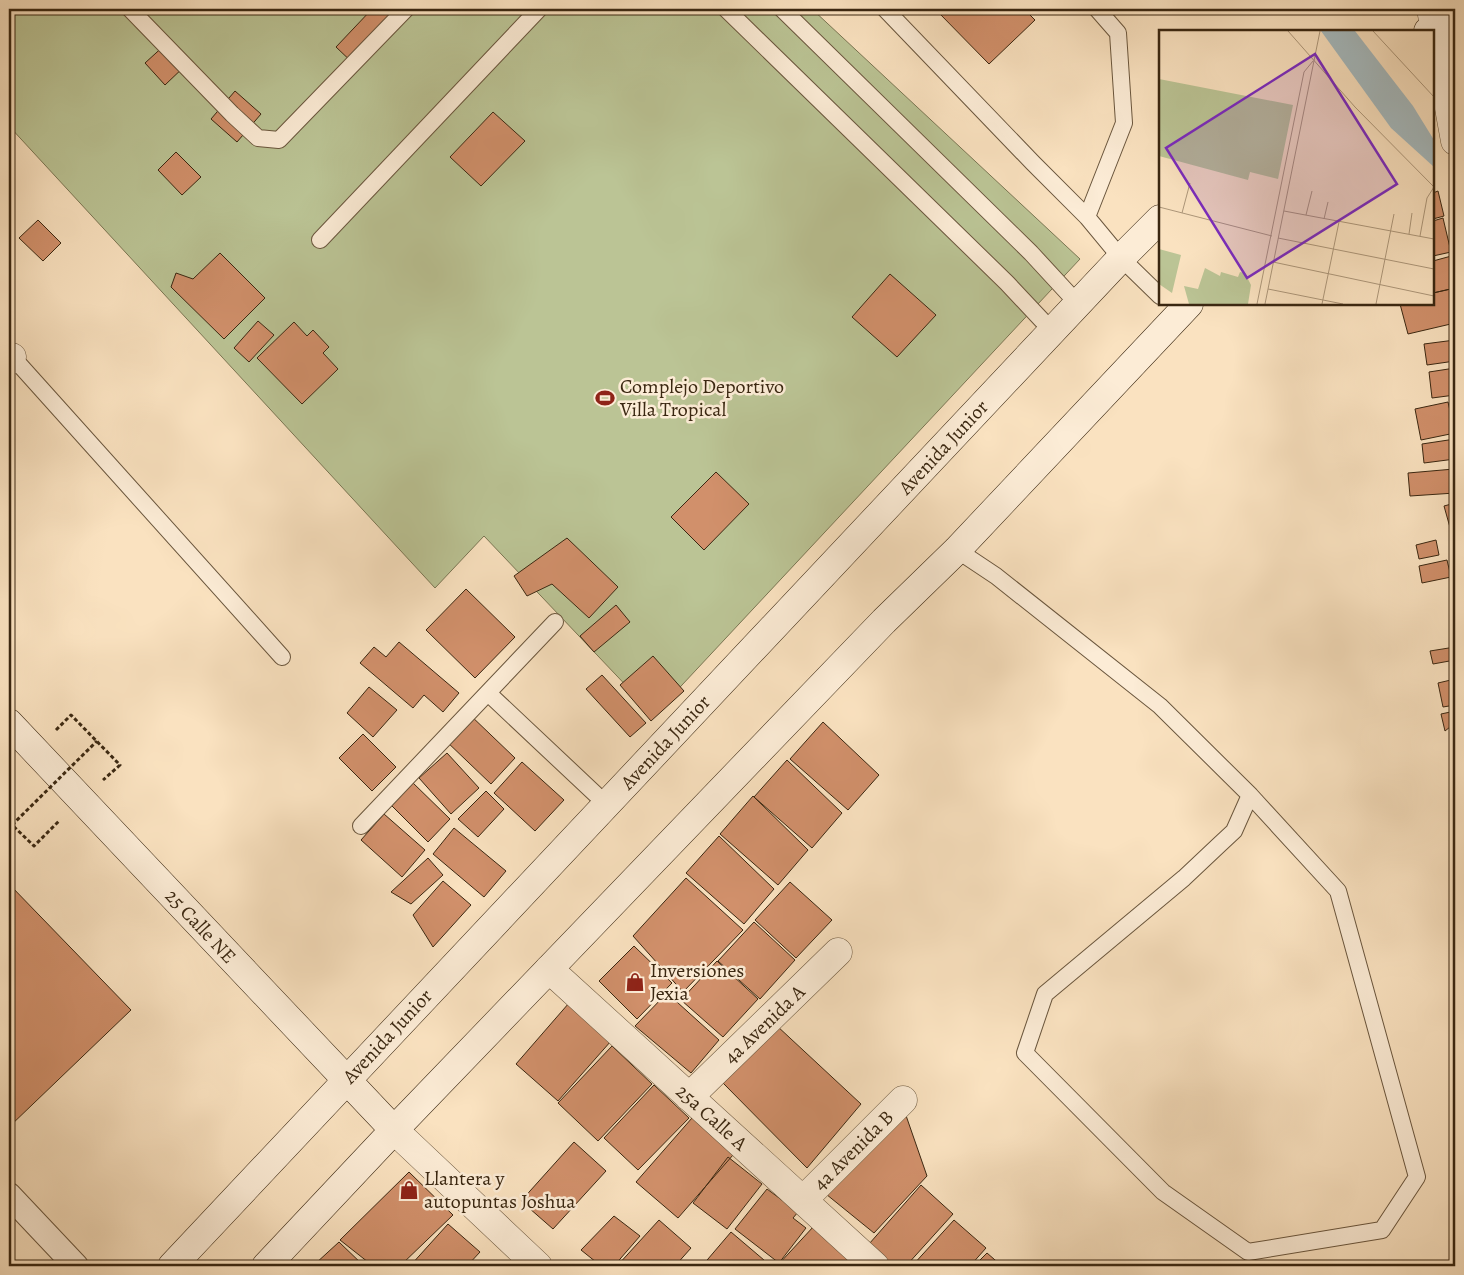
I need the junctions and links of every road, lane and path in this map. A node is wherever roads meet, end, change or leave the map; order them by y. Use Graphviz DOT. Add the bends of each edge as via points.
graph roads {
  1 [pos="130,9"];
  2 [pos="406,9"];
  3 [pos="539,9"];
  4 [pos="726,9"];
  5 [pos="782,9"];
  6 [pos="885,9"];
  7 [pos="1097,9"];
  8 [pos="1437,19"];
  9 [pos="1455,142"];
  10 [pos="1087,217"];
  11 [pos="1159,220"];
  12 [pos="320,240"];
  13 [pos="1121,258"];
  14 [pos="1159,292"];
  15 [pos="1078,304"];
  16 [pos="1174,305"];
  17 [pos="1052,332"];
  18 [pos="10,357"];
  19 [pos="957,550"];
  20 [pos="555,622"];
  21 [pos="282,657"];
  22 [pos="488,693"];
  23 [pos="72,715"];
  24 [pos="9,723"];
  25 [pos="97,741"];
  26 [pos="120,765"];
  27 [pos="1250,795"];
  28 [pos="606,804"];
  29 [pos="10,823"];
  30 [pos="361,826"];
  31 [pos="34,846"];
  32 [pos="838,952"];
  33 [pos="549,969"];
  34 [pos="347,1079"];
  35 [pos="689,1096"];
  36 [pos="903,1100"];
  37 [pos="394,1130"];
  38 [pos="9,1195"];
  39 [pos="803,1200"];
  40 [pos="76,1266"];
  41 [pos="172,1266"];
  42 [pos="266,1266"];
  43 [pos="538,1266"];
  44 [pos="876,1266"];
  1 -- 2 [label="lane" via="258,138 279,140"];
  3 -- 12 [label="lane"];
  4 -- 17 [label="lane" via="1007,283"];
  5 -- 15 [label="lane" via="1031,253"];
  6 -- 10 [label="lane"];
  7 -- 10 [label="lane" via="1118,33 1124,123"];
  8 -- 9 [label="main road"];
  10 -- 13 [label="lane"];
  11 -- 13 [label="main road, Avenida Junior"];
  13 -- 14 [label="lane"];
  13 -- 15 [label="main road, Avenida Junior"];
  15 -- 17 [label="main road, Avenida Junior"];
  16 -- 19 [label="main road"];
  17 -- 28 [label="main road, Avenida Junior"];
  18 -- 21 [label="lane"];
  19 -- 27 [label="lane" via="996,576 1160,706"];
  19 -- 33 [label="main road" via="884,621"];
  20 -- 22 [label="lane"];
  22 -- 28 [label="lane"];
  22 -- 30 [label="lane"];
  23 -- 25 [label="path"];
  24 -- 34 [label="main road, 25 Calle NE"];
  25 -- 26 [label="path"];
  25 -- 29 [label="path, bridge"];
  27 -- 27 [label="lane" via="1234,831 1219,846 1045,994 1025,1053 1163,1192 1248,1252 1382,1230 1417,1177 1338,891"];
  28 -- 34 [label="main road, Avenida Junior"];
  29 -- 31 [label="path"];
  32 -- 35 [label="main road, 4a Avenida A"];
  33 -- 35 [label="main road, 25a Calle A"];
  33 -- 37 [label="main road"];
  34 -- 37 [label="main road, 25 Calle NE"];
  34 -- 41 [label="main road, Avenida Junior"];
  35 -- 39 [label="main road, 25a Calle A"];
  36 -- 39 [label="main road, 4a Avenida B"];
  37 -- 42 [label="main road"];
  37 -- 43 [label="main road, 25 Calle NE"];
  38 -- 40 [label="street"];
  39 -- 44 [label="main road, 25a Calle A"];
}
